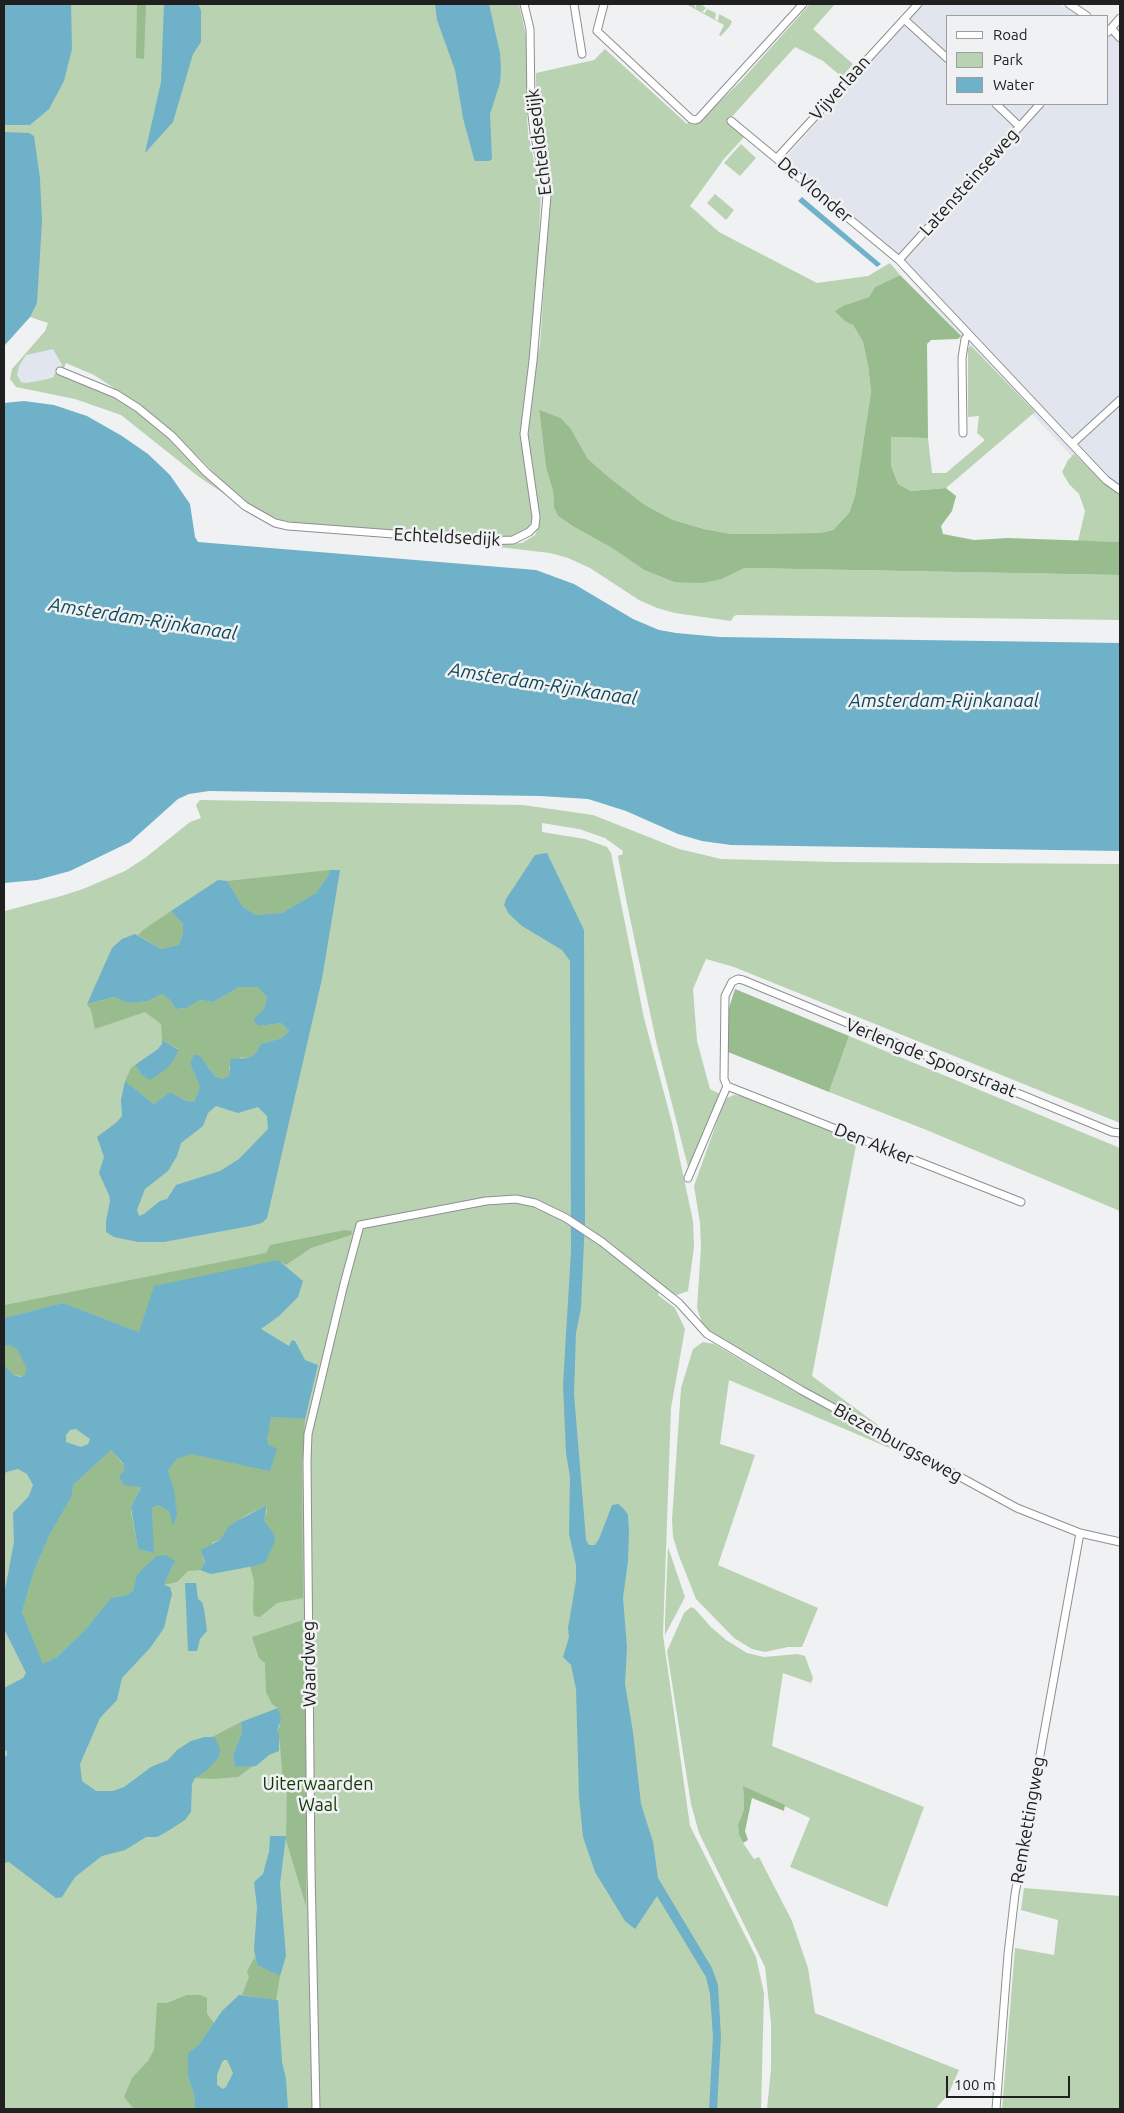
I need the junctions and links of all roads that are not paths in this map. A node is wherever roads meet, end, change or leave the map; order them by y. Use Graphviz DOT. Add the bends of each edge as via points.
graph roads {
  1 [pos="524,4"];
  2 [pos="574,4"];
  3 [pos="604,4"];
  4 [pos="803,4"];
  5 [pos="918,4"];
  6 [pos="1068,4"];
  7 [pos="1085,15"];
  8 [pos="1120,18"];
  9 [pos="904,19"];
  10 [pos="1109,30"];
  11 [pos="1120,38"];
  12 [pos="582,54"];
  13 [pos="946,57"];
  14 [pos="997,105"];
  15 [pos="1039,105"];
  16 [pos="732,121"];
  17 [pos="1019,126"];
  18 [pos="777,158"];
  19 [pos="899,260"];
  20 [pos="968,335"];
  21 [pos="60,371"];
  22 [pos="1120,400"];
  23 [pos="962,433"];
  24 [pos="1072,444"];
  25 [pos="1120,490"];
  26 [pos="727,1086"];
  27 [pos="1120,1133"];
  28 [pos="688,1178"];
  29 [pos="1021,1202"];
  30 [pos="360,1225"];
  31 [pos="1080,1533"];
  32 [pos="1120,1542"];
  33 [pos="316,2109"];
  34 [pos="996,2109"];
  1 -- 21 [label="street, Echteldsedijk" via="530,29 534,132 547,195 525,427 536,517 535,526 529,532 513,540 486,541 275,523 245,506 206,472 166,430 138,408 116,394"];
  2 -- 12 [label="street"];
  3 -- 4 [label="street" via="597,31 695,120"];
  5 -- 9 [label="street, Vijverlaan"];
  6 -- 7 [label="street"];
  8 -- 10 [label="street"];
  9 -- 13 [label="street"];
  9 -- 18 [label="street, Vijverlaan"];
  10 -- 11 [label="street"];
  14 -- 17 [label="street"];
  15 -- 17 [label="street, Latensteinseweg"];
  16 -- 18 [label="street, De Vlonder"];
  17 -- 19 [label="street, Latensteinseweg"];
  18 -- 19 [label="street, De Vlonder"];
  19 -- 20 [label="street, De Vlonder"];
  20 -- 23 [label="street" via="962,358"];
  20 -- 24 [label="street, De Vlonder"];
  22 -- 24 [label="street"];
  24 -- 25 [label="street, De Vlonder"];
  26 -- 27 [label="street, Verlengde Spoorstraat" via="724,1079 725,996 732,982 743,980"];
  26 -- 28 [label="street"];
  26 -- 29 [label="street, Den Akker"];
  30 -- 31 [label="street, Biezenburgseweg" via="486,1200 535,1203 590,1234 679,1303 707,1334 801,1390 1017,1508"];
  30 -- 33 [label="street, Waardweg" via="308,1434"];
  31 -- 32 [label="street, Biezenburgseweg"];
  31 -- 34 [label="street, Remkettingweg" via="1015,1894"];
}
